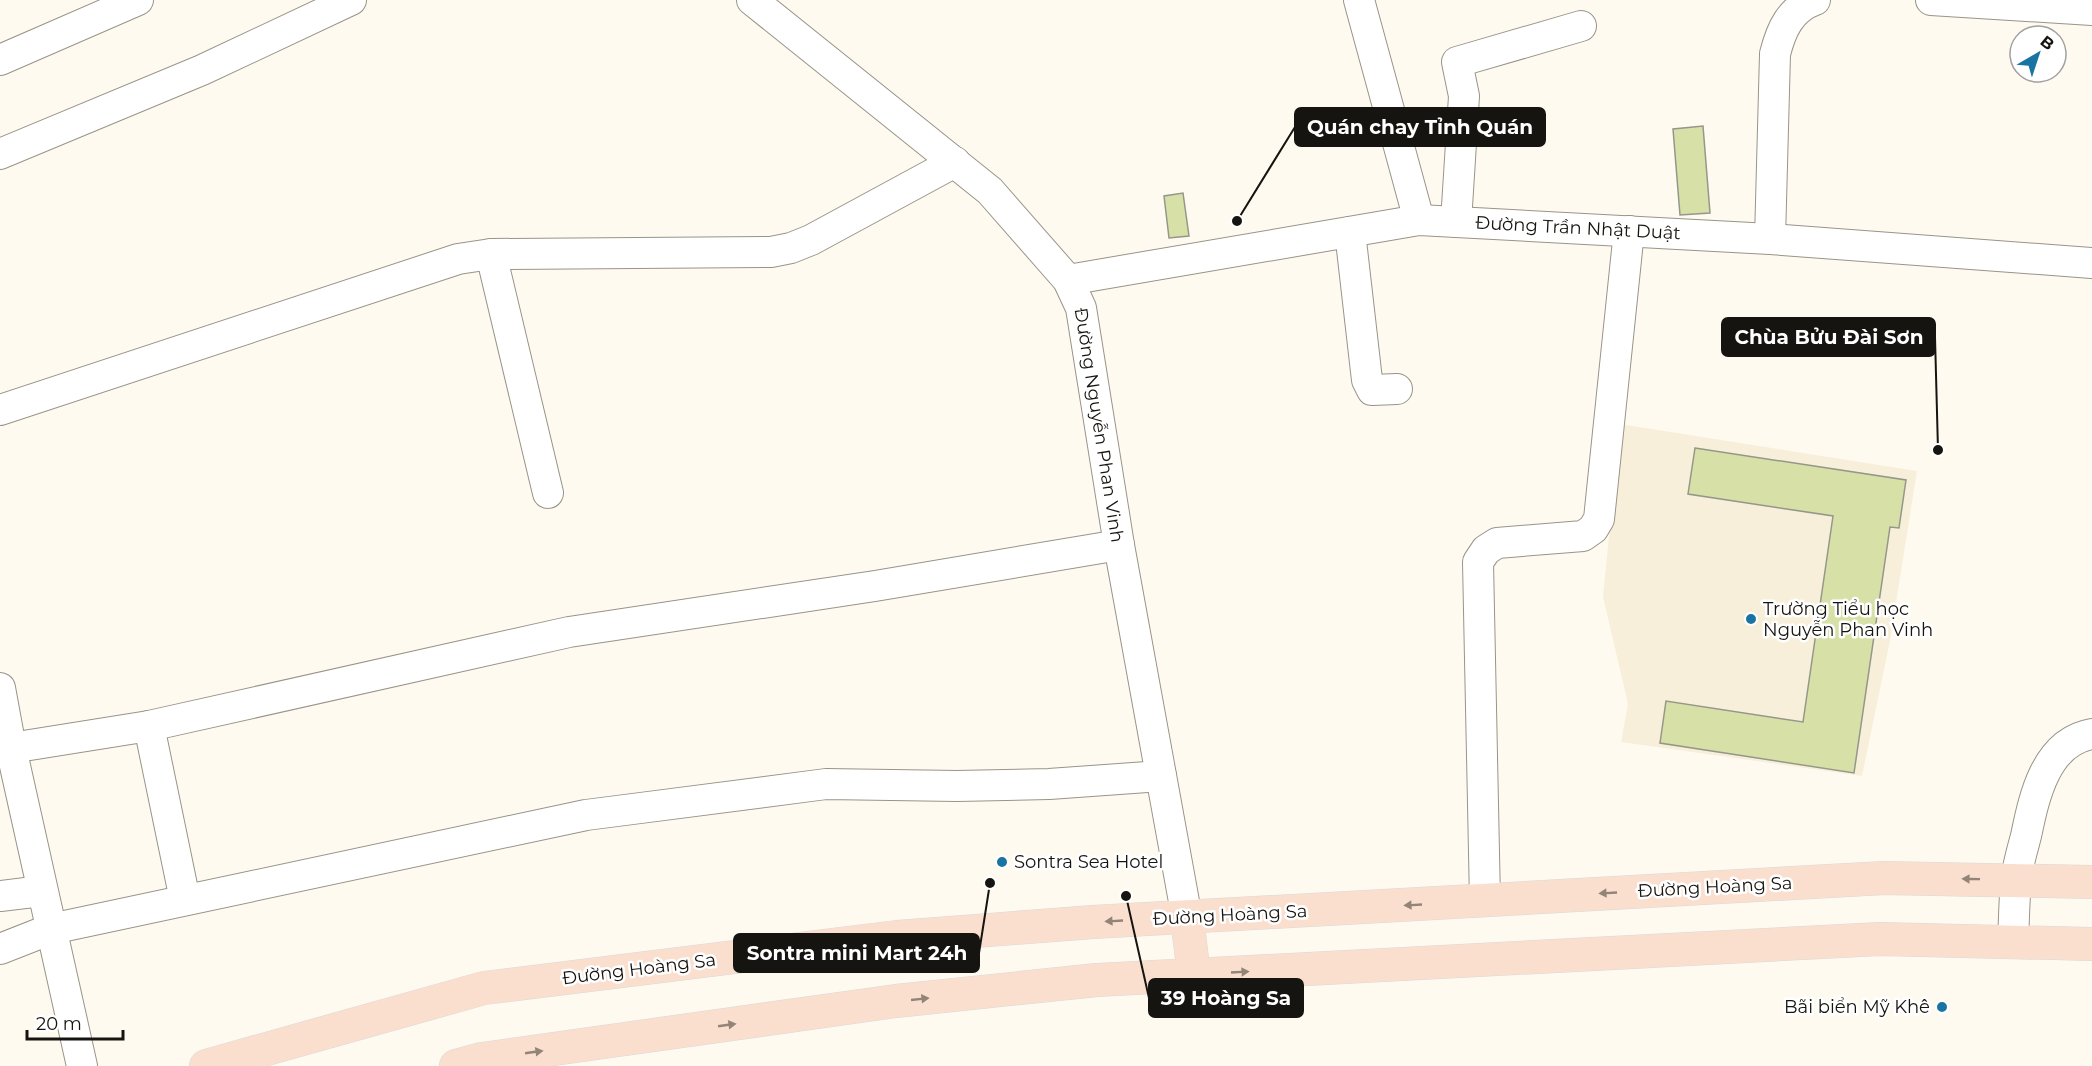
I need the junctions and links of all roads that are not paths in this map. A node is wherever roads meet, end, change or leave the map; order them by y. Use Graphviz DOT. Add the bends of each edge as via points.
graph roads {
  1 [pos="138,0"];
  2 [pos="351,0"];
  3 [pos="752,0"];
  4 [pos="1359,0"];
  5 [pos="1815,0"];
  6 [pos="1931,0"];
  7 [pos="2045,4"];
  8 [pos="2092,10"];
  9 [pos="1581,26"];
  10 [pos="0,60"];
  11 [pos="0,154"];
  12 [pos="955,162"];
  13 [pos="1419,220"];
  14 [pos="1456,222"];
  15 [pos="1629,231"];
  16 [pos="1350,232"];
  17 [pos="1770,238"];
  18 [pos="491,254"];
  19 [pos="2092,263"];
  20 [pos="1068,280"];
  21 [pos="1397,389"];
  22 [pos="0,410"];
  23 [pos="548,493"];
  24 [pos="1119,545"];
  25 [pos="0,688"];
  26 [pos="149,726"];
  27 [pos="2092,734"];
  28 [pos="11,748"];
  29 [pos="1161,776"];
  30 [pos="2016,880"];
  31 [pos="2092,882"];
  32 [pos="42,891"];
  33 [pos="0,896"];
  34 [pos="184,900"];
  35 [pos="1485,901"];
  36 [pos="1187,918"];
  37 [pos="51,929"];
  38 [pos="2013,942"];
  39 [pos="2092,944"];
  40 [pos="0,949"];
  41 [pos="1194,975"];
  42 [pos="82,1066"];
  43 [pos="206,1066"];
  44 [pos="456,1066"];
  1 -- 10 [label="street"];
  2 -- 11 [label="street" via="202,70"];
  3 -- 12 [label="street, Đường Nguyễn Phan Vinh"];
  4 -- 13 [label="street"];
  5 -- 17 [label="street" via="1792,16 1781,32 1775,54"];
  6 -- 7 [label="street"];
  7 -- 8 [label="street"];
  9 -- 14 [label="street" via="1457,62 1464,96"];
  12 -- 18 [label="street" via="811,240 771,252"];
  12 -- 20 [label="street, Đường Nguyễn Phan Vinh" via="990,191"];
  13 -- 14 [label="street, Đường Trần Nhật Duật"];
  13 -- 16 [label="street, Đường Trần Nhật Duật"];
  14 -- 15 [label="street, Đường Trần Nhật Duật"];
  15 -- 17 [label="street, Đường Trần Nhật Duật"];
  15 -- 35 [label="street" via="1599,519 1583,536 1497,543 1478,562"];
  16 -- 20 [label="street, Đường Trần Nhật Duật"];
  16 -- 21 [label="street" via="1367,380 1372,390"];
  17 -- 19 [label="street, Đường Trần Nhật Duật"];
  18 -- 22 [label="street" via="431,266"];
  18 -- 23 [label="street"];
  20 -- 24 [label="street, Đường Nguyễn Phan Vinh" via="1081,308"];
  24 -- 26 [label="street" via="569,632"];
  24 -- 29 [label="street, Đường Nguyễn Phan Vinh"];
  25 -- 28 [label="street"];
  26 -- 28 [label="street"];
  26 -- 34 [label="street"];
  27 -- 30 [label="street" via="2067,746 2051,761 2041,779"];
  28 -- 32 [label="street"];
  29 -- 34 [label="street" via="957,786 826,784 634,808"];
  29 -- 36 [label="street, Đường Nguyễn Phan Vinh"];
  30 -- 31 [label="main road, Đường Hoàng Sa"];
  30 -- 35 [label="main road, Đường Hoàng Sa, one-way" via="1884,878"];
  30 -- 38 [label="street"];
  32 -- 33 [label="street"];
  32 -- 37 [label="street"];
  34 -- 37 [label="street"];
  35 -- 36 [label="main road, Đường Hoàng Sa, one-way"];
  36 -- 41 [label="main road"];
  36 -- 43 [label="main road, Đường Hoàng Sa, one-way" via="897,937 484,988"];
  37 -- 40 [label="street"];
  37 -- 42 [label="street"];
  38 -- 39 [label="main road"];
  41 -- 38 [label="main road, one-way" via="1880,939"];
  44 -- 41 [label="main road, one-way" via="482,1059 896,1001 1097,980"];
}
